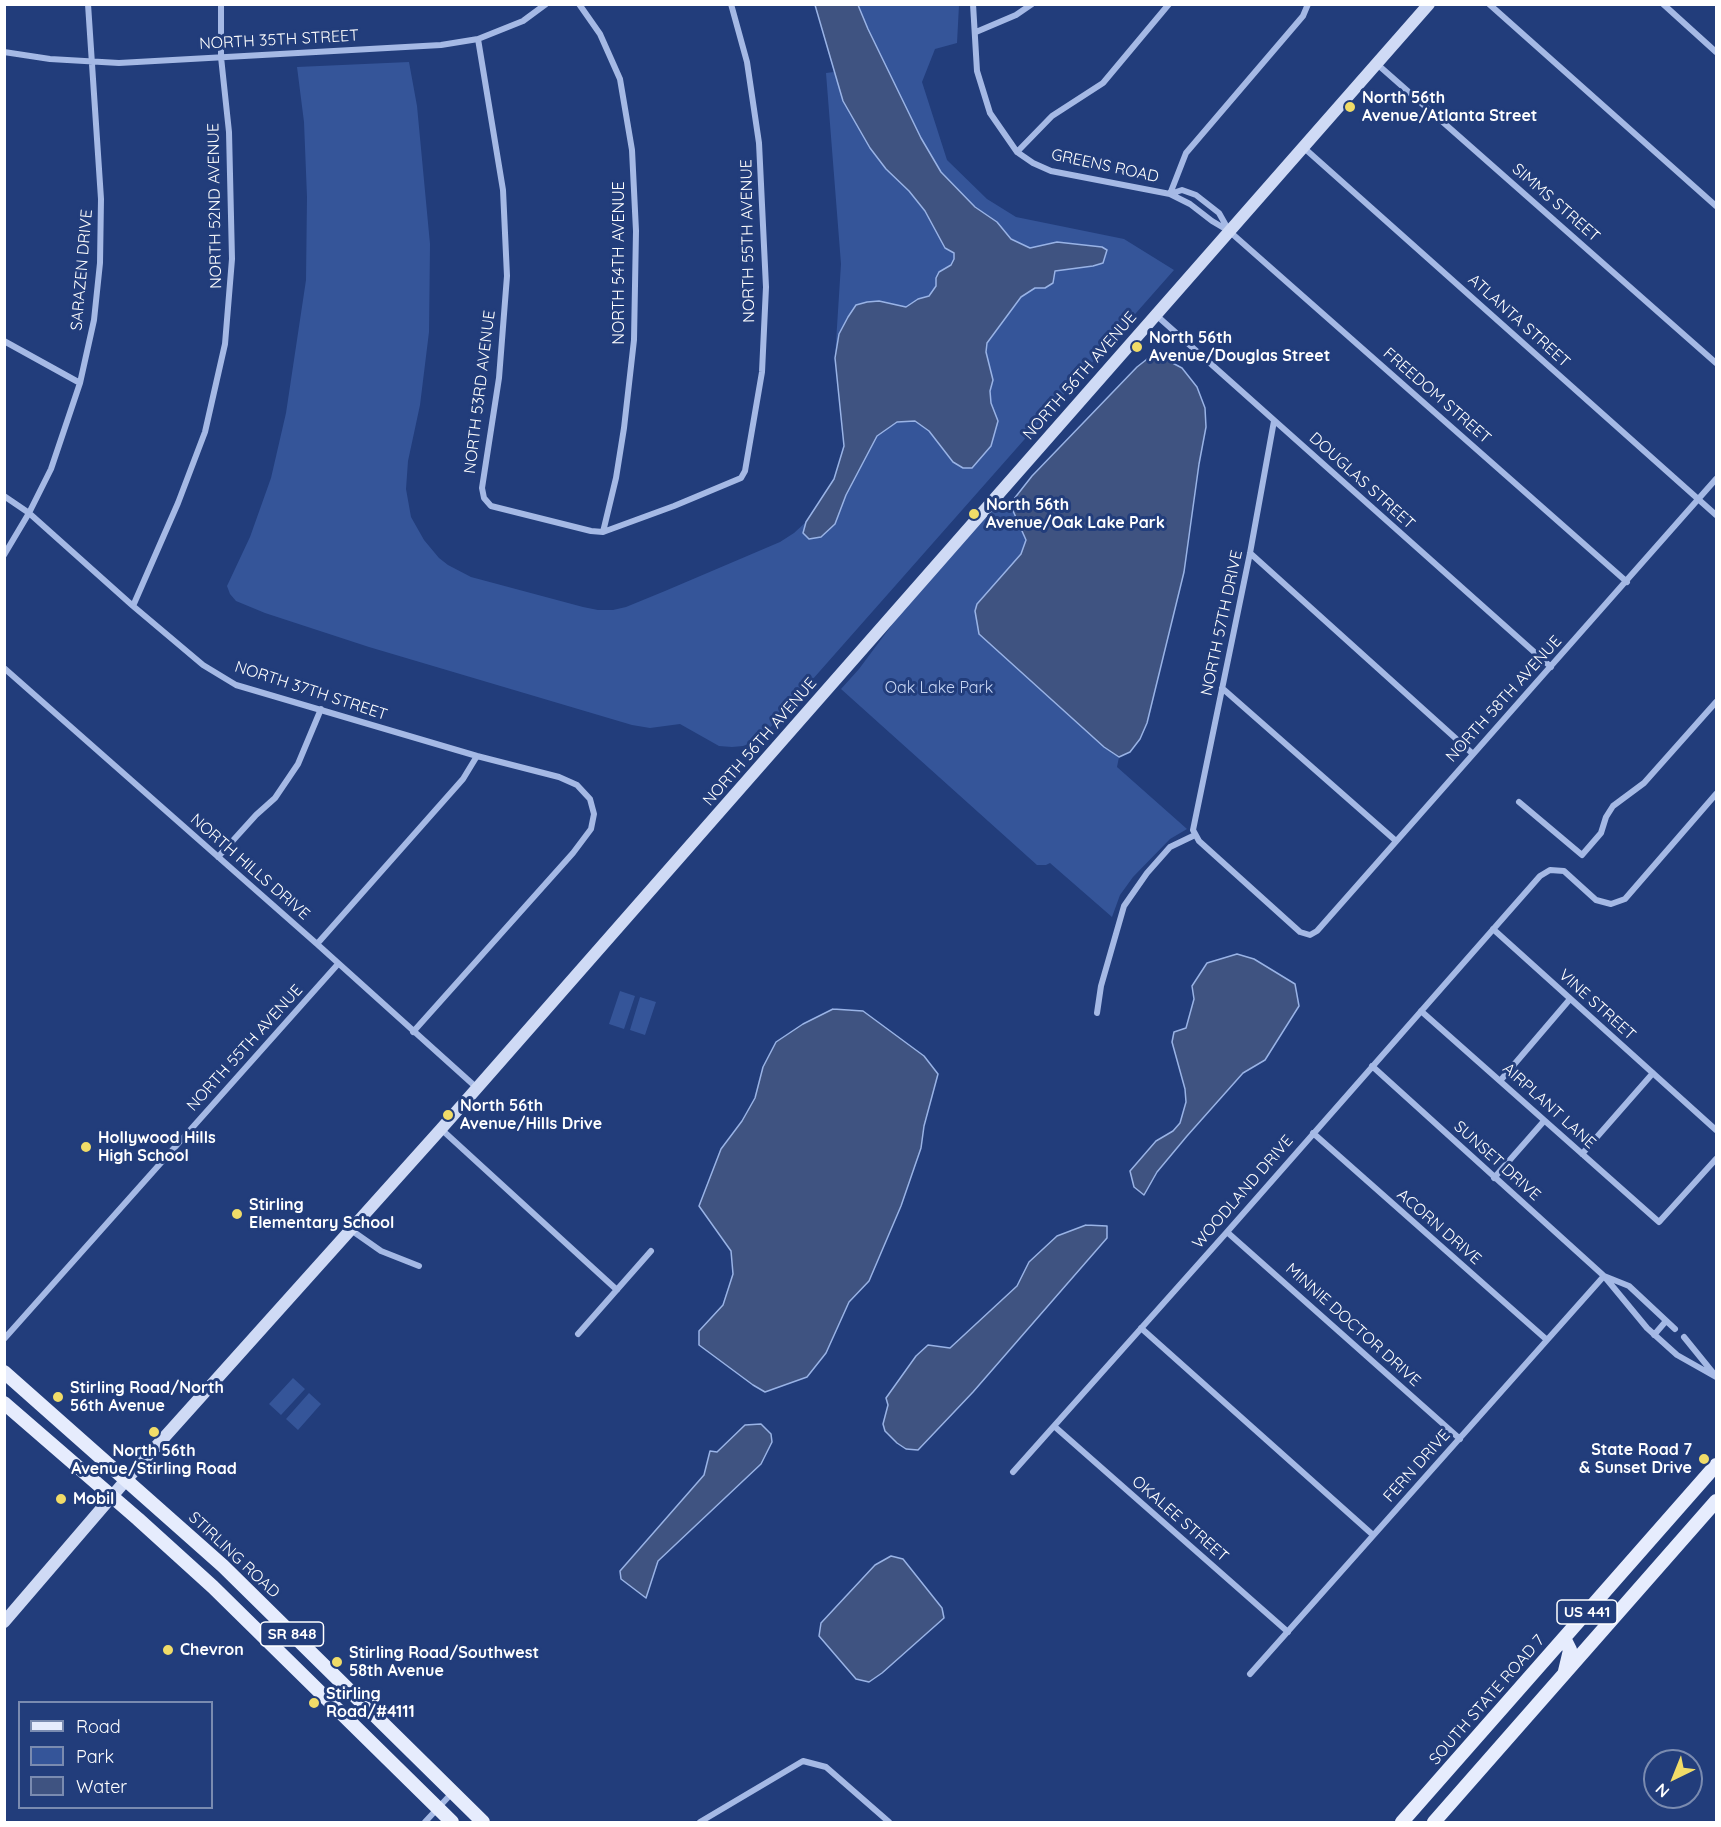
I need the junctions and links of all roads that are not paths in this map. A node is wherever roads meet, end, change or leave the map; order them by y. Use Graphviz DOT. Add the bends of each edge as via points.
graph roads {
  1 [pos="88,4"];
  2 [pos="221,4"];
  3 [pos="546,4"];
  4 [pos="579,4"];
  5 [pos="731,4"];
  6 [pos="973,4"];
  7 [pos="1032,4"];
  8 [pos="1169,4"];
  9 [pos="1429,4"];
  10 [pos="1489,4"];
  11 [pos="1663,4"];
  12 [pos="1308,5"];
  13 [pos="976,32"];
  14 [pos="478,39"];
  15 [pos="4,52"];
  16 [pos="1716,52"];
  17 [pos="221,57"];
  18 [pos="91,62"];
  19 [pos="1377,64"];
  20 [pos="1303,147"];
  21 [pos="1017,152"];
  22 [pos="1170,194"];
  23 [pos="1200,198"];
  24 [pos="1193,207"];
  25 [pos="1716,207"];
  26 [pos="1229,231"];
  27 [pos="1155,315"];
  28 [pos="4,341"];
  29 [pos="1716,363"];
  30 [pos="80,383"];
  31 [pos="1274,421"];
  32 [pos="1716,479"];
  33 [pos="4,496"];
  34 [pos="1699,500"];
  35 [pos="29,513"];
  36 [pos="1716,515"];
  37 [pos="603,532"];
  38 [pos="1250,553"];
  39 [pos="4,555"];
  40 [pos="1627,582"];
  41 [pos="133,606"];
  42 [pos="1551,667"];
  43 [pos="4,668"];
  44 [pos="1222,688"];
  45 [pos="1716,702"];
  46 [pos="321,709"];
  47 [pos="1473,754"];
  48 [pos="477,756"];
  49 [pos="1716,794"];
  50 [pos="1519,802"];
  51 [pos="1194,832"];
  52 [pos="1396,841"];
  53 [pos="218,857"];
  54 [pos="1493,929"];
  55 [pos="317,944"];
  56 [pos="338,964"];
  57 [pos="1570,999"];
  58 [pos="1421,1011"];
  59 [pos="1097,1013"];
  60 [pos="413,1032"];
  61 [pos="1372,1066"];
  62 [pos="1653,1073"];
  63 [pos="1500,1081"];
  64 [pos="477,1088"];
  65 [pos="1544,1120"];
  66 [pos="441,1130"];
  67 [pos="1716,1130"];
  68 [pos="1313,1133"];
  69 [pos="1582,1154"];
  70 [pos="1716,1158"];
  71 [pos="1494,1178"];
  72 [pos="351,1230"];
  73 [pos="1227,1232"];
  74 [pos="651,1251"];
  75 [pos="419,1266"];
  76 [pos="1604,1276"];
  77 [pos="617,1290"];
  78 [pos="1666,1321"];
  79 [pos="1141,1328"];
  80 [pos="1675,1329"];
  81 [pos="578,1334"];
  82 [pos="1654,1335"];
  83 [pos="1684,1337"];
  84 [pos="4,1339"];
  85 [pos="1547,1340"];
  86 [pos="4,1372"];
  87 [pos="1716,1377"];
  88 [pos="4,1403"];
  89 [pos="1054,1426"];
  90 [pos="1460,1439"];
  91 [pos="1716,1465"];
  92 [pos="1013,1472"];
  93 [pos="126,1480"];
  94 [pos="112,1496"];
  95 [pos="1716,1501"];
  96 [pos="1373,1535"];
  97 [pos="4,1622"];
  98 [pos="1288,1632"];
  99 [pos="1564,1638"];
  100 [pos="1564,1673"];
  101 [pos="1250,1674"];
  102 [pos="452,1792"];
  103 [pos="437,1809"];
  104 [pos="1411,1816"];
  105 [pos="425,1822"];
  106 [pos="452,1822"];
  107 [pos="483,1822"];
  108 [pos="700,1822"];
  109 [pos="889,1822"];
  110 [pos="1402,1822"];
  111 [pos="1434,1822"];
  1 -- 18 [label="street, SARAZEN DRIVE"];
  2 -- 17 [label="street, NORTH 52ND AVENUE"];
  3 -- 14 [label="street, NORTH 35TH STREET" via="523,21"];
  4 -- 37 [label="street, NORTH 54TH AVENUE" via="600,34 620,79 632,150 636,231 634,340 619,458"];
  5 -- 37 [label="street, NORTH 55TH AVENUE" via="747,63 759,143 766,287 762,372 745,471 741,478"];
  6 -- 13 [label="street, GREENS ROAD"];
  7 -- 13 [label="street"];
  8 -- 21 [label="street" via="1103,83 1052,116"];
  9 -- 19 [label="street, NORTH 56TH AVENUE"];
  10 -- 25 [label="street"];
  11 -- 16 [label="street"];
  12 -- 22 [label="street" via="1303,16 1186,153"];
  13 -- 21 [label="street, GREENS ROAD" via="977,71 990,113"];
  14 -- 17 [label="street, NORTH 35TH STREET" via="441,45"];
  14 -- 37 [label="street, NORTH 53RD AVENUE" via="503,190 507,276 499,378 482,488 484,498 491,506"];
  15 -- 18 [label="street, NORTH 35TH STREET"];
  17 -- 18 [label="street, NORTH 35TH STREET"];
  17 -- 41 [label="street, NORTH 52ND AVENUE" via="229,132 232,259 225,344 205,432"];
  18 -- 30 [label="street, SARAZEN DRIVE" via="101,199 100,263 94,320"];
  19 -- 20 [label="street, NORTH 56TH AVENUE"];
  19 -- 29 [label="street, SIMMS STREET"];
  20 -- 26 [label="street, NORTH 56TH AVENUE"];
  20 -- 34 [label="street, ATLANTA STREET"];
  21 -- 22 [label="street, GREENS ROAD" via="1051,171"];
  22 -- 23 [label="street, GREENS ROAD" via="1182,190"];
  22 -- 24 [label="street, GREENS ROAD"];
  23 -- 24 [label="street"];
  23 -- 26 [label="street" via="1219,213"];
  24 -- 26 [label="street, GREENS ROAD"];
  26 -- 27 [label="street, NORTH 56TH AVENUE"];
  26 -- 40 [label="street, FREEDOM STREET"];
  27 -- 31 [label="street, DOUGLAS STREET"];
  27 -- 64 [label="street, NORTH 56TH AVENUE"];
  28 -- 30 [label="street"];
  30 -- 35 [label="street, SARAZEN DRIVE" via="51,469"];
  31 -- 38 [label="street, NORTH 57TH DRIVE"];
  31 -- 42 [label="street, DOUGLAS STREET"];
  32 -- 34 [label="street, NORTH 58TH AVENUE"];
  33 -- 35 [label="street, NORTH 37TH STREET"];
  34 -- 36 [label="street, ATLANTA STREET"];
  34 -- 40 [label="street, NORTH 58TH AVENUE"];
  35 -- 39 [label="street, SARAZEN DRIVE"];
  35 -- 41 [label="street, NORTH 37TH STREET"];
  38 -- 44 [label="street, NORTH 57TH DRIVE"];
  38 -- 47 [label="street"];
  40 -- 42 [label="street, NORTH 58TH AVENUE"];
  41 -- 46 [label="street, NORTH 37TH STREET" via="203,665 236,685"];
  42 -- 47 [label="street, NORTH 58TH AVENUE"];
  43 -- 53 [label="street, NORTH HILLS DRIVE"];
  44 -- 51 [label="street, NORTH 57TH DRIVE"];
  44 -- 52 [label="street"];
  45 -- 50 [label="street" via="1644,783 1613,806 1601,833 1582,855"];
  46 -- 48 [label="street, NORTH 37TH STREET"];
  46 -- 53 [label="street" via="298,764 275,798"];
  47 -- 52 [label="street, NORTH 58TH AVENUE"];
  48 -- 55 [label="street" via="464,779"];
  48 -- 60 [label="street, NORTH 37TH STREET" via="577,785 590,799 594,814 591,828"];
  49 -- 54 [label="street" via="1624,899 1611,904 1596,900 1564,871 1550,870 1540,876"];
  51 -- 52 [label="street, NORTH 58TH AVENUE" via="1199,841 1300,932 1310,935 1317,932"];
  51 -- 59 [label="street" via="1170,847 1124,906"];
  53 -- 55 [label="street, NORTH HILLS DRIVE"];
  54 -- 57 [label="street, VINE STREET"];
  54 -- 58 [label="street, WOODLAND DRIVE"];
  55 -- 56 [label="street, NORTH HILLS DRIVE"];
  56 -- 60 [label="street, NORTH HILLS DRIVE"];
  56 -- 84 [label="street, NORTH 55TH AVENUE"];
  57 -- 62 [label="street, VINE STREET"];
  57 -- 63 [label="street"];
  58 -- 61 [label="street, WOODLAND DRIVE"];
  58 -- 63 [label="street, AIRPLANT LANE"];
  60 -- 64 [label="street, NORTH HILLS DRIVE"];
  61 -- 68 [label="street, WOODLAND DRIVE"];
  61 -- 71 [label="street, SUNSET DRIVE"];
  62 -- 67 [label="street, VINE STREET"];
  62 -- 69 [label="street"];
  63 -- 65 [label="street, AIRPLANT LANE"];
  64 -- 66 [label="street, NORTH 56TH AVENUE"];
  65 -- 69 [label="street, AIRPLANT LANE"];
  65 -- 71 [label="street"];
  66 -- 72 [label="street, NORTH 56TH AVENUE"];
  66 -- 77 [label="street"];
  68 -- 73 [label="street, WOODLAND DRIVE"];
  68 -- 85 [label="street, ACORN DRIVE"];
  69 -- 70 [label="street, AIRPLANT LANE" via="1659,1222"];
  71 -- 76 [label="street, SUNSET DRIVE"];
  72 -- 75 [label="street" via="381,1251"];
  72 -- 93 [label="street, NORTH 56TH AVENUE"];
  73 -- 79 [label="street, WOODLAND DRIVE"];
  73 -- 90 [label="street, MINNIE DOCTOR DRIVE"];
  74 -- 77 [label="street"];
  76 -- 78 [label="street, SUNSET DRIVE" via="1629,1286"];
  76 -- 82 [label="street, SUNSET DRIVE"];
  76 -- 85 [label="street, FERN DRIVE"];
  77 -- 81 [label="street"];
  78 -- 80 [label="street, SUNSET DRIVE"];
  78 -- 82 [label="street"];
  79 -- 89 [label="street, WOODLAND DRIVE"];
  79 -- 96 [label="street"];
  82 -- 87 [label="street, SUNSET DRIVE" via="1677,1355"];
  83 -- 87 [label="street, SUNSET DRIVE"];
  85 -- 90 [label="street, FERN DRIVE"];
  86 -- 93 [label="main road, STIRLING ROAD / SR 848"];
  88 -- 94 [label="main road, SR 848"];
  89 -- 92 [label="street, WOODLAND DRIVE"];
  89 -- 98 [label="street, OKALEE STREET"];
  90 -- 96 [label="street, FERN DRIVE"];
  91 -- 99 [label="main road, SOUTH STATE ROAD 7 / US 441"];
  93 -- 94 [label="street, NORTH 56TH AVENUE"];
  93 -- 102 [label="main road, STIRLING ROAD / SR 848" via="249,1591"];
  94 -- 97 [label="street, NORTH 56TH AVENUE"];
  94 -- 103 [label="main road, SR 848" via="213,1587"];
  95 -- 100 [label="main road, US 441"];
  96 -- 98 [label="street, FERN DRIVE"];
  98 -- 101 [label="street, FERN DRIVE"];
  99 -- 100 [label="main road" via="1570,1650"];
  99 -- 104 [label="main road, SOUTH STATE ROAD 7 / US 441"];
  100 -- 111 [label="main road, US 441"];
  102 -- 103 [label="street"];
  102 -- 107 [label="main road, STIRLING ROAD / SR 848"];
  103 -- 105 [label="street"];
  103 -- 106 [label="main road, SR 848"];
  104 -- 110 [label="main road, SOUTH STATE ROAD 7 / US 441"];
  108 -- 109 [label="street" via="803,1761 826,1767"];
}
